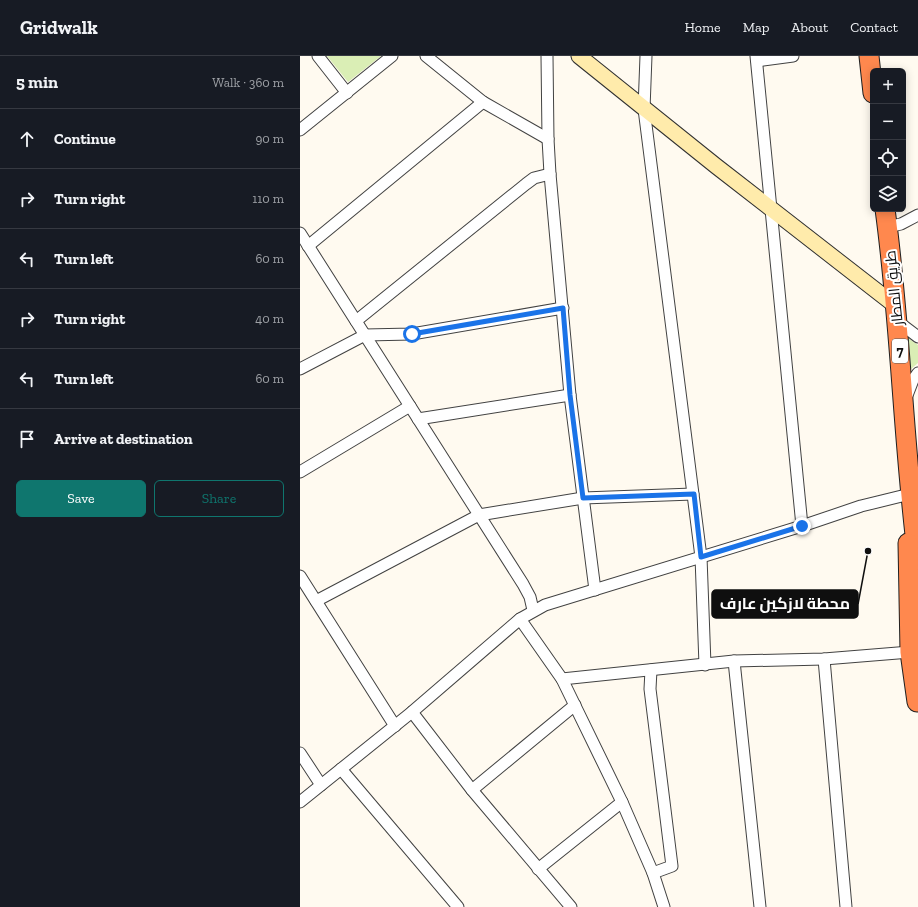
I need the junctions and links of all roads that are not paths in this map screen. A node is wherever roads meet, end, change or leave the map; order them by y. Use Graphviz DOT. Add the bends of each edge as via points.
graph roads {
  1 [pos="318,56"];
  2 [pos="392,56"];
  3 [pos="426,56"];
  4 [pos="547,56"];
  5 [pos="579,56"];
  6 [pos="646,56"];
  7 [pos="793,56"];
  8 [pos="869,56"];
  9 [pos="757,58"];
  10 [pos="870,68"];
  11 [pos="347,93"];
  12 [pos="483,102"];
  13 [pos="644,109"];
  14 [pos="300,130"];
  15 [pos="548,139"];
  16 [pos="550,174"];
  17 [pos="771,209"];
  18 [pos="918,215"];
  19 [pos="886,218"];
  20 [pos="303,241"];
  21 [pos="563,308"];
  22 [pos="896,313"];
  23 [pos="356,321"];
  24 [pos="365,335"];
  25 [pos="918,337"];
  26 [pos="300,369"];
  27 [pos="918,373"];
  28 [pos="570,395"];
  29 [pos="905,402"];
  30 [pos="410,406"];
  31 [pos="418,418"];
  32 [pos="300,472"];
  33 [pos="694,494"];
  34 [pos="910,494"];
  35 [pos="583,498"];
  36 [pos="479,515"];
  37 [pos="802,526"];
  38 [pos="915,534"];
  39 [pos="701,557"];
  40 [pos="918,560"];
  41 [pos="300,576"];
  42 [pos="595,590"];
  43 [pos="316,601"];
  44 [pos="533,610"];
  45 [pos="520,619"];
  46 [pos="910,652"];
  47 [pos="824,659"];
  48 [pos="734,661"];
  49 [pos="705,665"];
  50 [pos="651,670"];
  51 [pos="562,679"];
  52 [pos="918,699"];
  53 [pos="575,705"];
  54 [pos="412,712"];
  55 [pos="395,726"];
  56 [pos="300,753"];
  57 [pos="341,769"];
  58 [pos="321,785"];
  59 [pos="472,790"];
  60 [pos="300,802"];
  61 [pos="622,802"];
  62 [pos="538,869"];
  63 [pos="653,873"];
  64 [pos="458,907"];
  65 [pos="571,907"];
  66 [pos="664,907"];
  67 [pos="760,907"];
  68 [pos="846,907"];
  1 -- 11 [label="street"];
  2 -- 11 [label="street"];
  3 -- 12 [label="street"];
  4 -- 15 [label="street"];
  5 -- 13 [label="street"];
  6 -- 13 [label="street"];
  7 -- 9 [label="street"];
  8 -- 10 [label="highway"];
  9 -- 17 [label="street"];
  11 -- 14 [label="street"];
  12 -- 15 [label="street"];
  12 -- 20 [label="street"];
  13 -- 17 [label="street"];
  13 -- 33 [label="street"];
  15 -- 16 [label="street"];
  16 -- 21 [label="street"];
  16 -- 23 [label="street" via="534,178 526,184"];
  17 -- 22 [label="street"];
  17 -- 37 [label="street"];
  18 -- 19 [label="street" via="901,224"];
  19 -- 22 [label="highway, طريق المطار / 7"];
  20 -- 23 [label="street"];
  21 -- 24 [label="street" via="412,334"];
  21 -- 28 [label="street"];
  22 -- 25 [label="street"];
  22 -- 29 [label="highway, طريق المطار / 7"];
  23 -- 24 [label="street"];
  24 -- 26 [label="street"];
  24 -- 30 [label="street"];
  27 -- 29 [label="street" via="912,380"];
  28 -- 31 [label="street"];
  28 -- 35 [label="street"];
  29 -- 34 [label="highway, طريق المطار / 7"];
  30 -- 31 [label="street"];
  30 -- 32 [label="street"];
  31 -- 36 [label="street"];
  33 -- 35 [label="street"];
  33 -- 39 [label="street"];
  34 -- 37 [label="street" via="868,504"];
  34 -- 38 [label="highway, طريق المطار / 7"];
  35 -- 36 [label="street"];
  35 -- 42 [label="street"];
  36 -- 43 [label="street"];
  36 -- 44 [label="street" via="527,591"];
  37 -- 39 [label="street"];
  38 -- 40 [label="highway, طريق المطار / 7"];
  38 -- 46 [label="highway" via="907,548"];
  39 -- 42 [label="street"];
  39 -- 49 [label="street"];
  41 -- 43 [label="street"];
  42 -- 44 [label="street"];
  43 -- 55 [label="street"];
  44 -- 45 [label="street"];
  45 -- 51 [label="street"];
  45 -- 54 [label="street"];
  46 -- 47 [label="street"];
  46 -- 52 [label="highway"];
  47 -- 48 [label="street"];
  47 -- 68 [label="street"];
  48 -- 49 [label="street"];
  48 -- 67 [label="street"];
  49 -- 50 [label="street"];
  50 -- 51 [label="street"];
  50 -- 63 [label="street" via="650,689 672,866"];
  51 -- 53 [label="street"];
  53 -- 59 [label="street"];
  53 -- 61 [label="street"];
  54 -- 55 [label="street"];
  54 -- 59 [label="street"];
  55 -- 57 [label="street"];
  56 -- 58 [label="street"];
  57 -- 58 [label="street"];
  57 -- 64 [label="street"];
  58 -- 60 [label="street"];
  59 -- 62 [label="street"];
  61 -- 62 [label="street"];
  61 -- 63 [label="street"];
  62 -- 65 [label="street"];
  63 -- 66 [label="street"];
}
